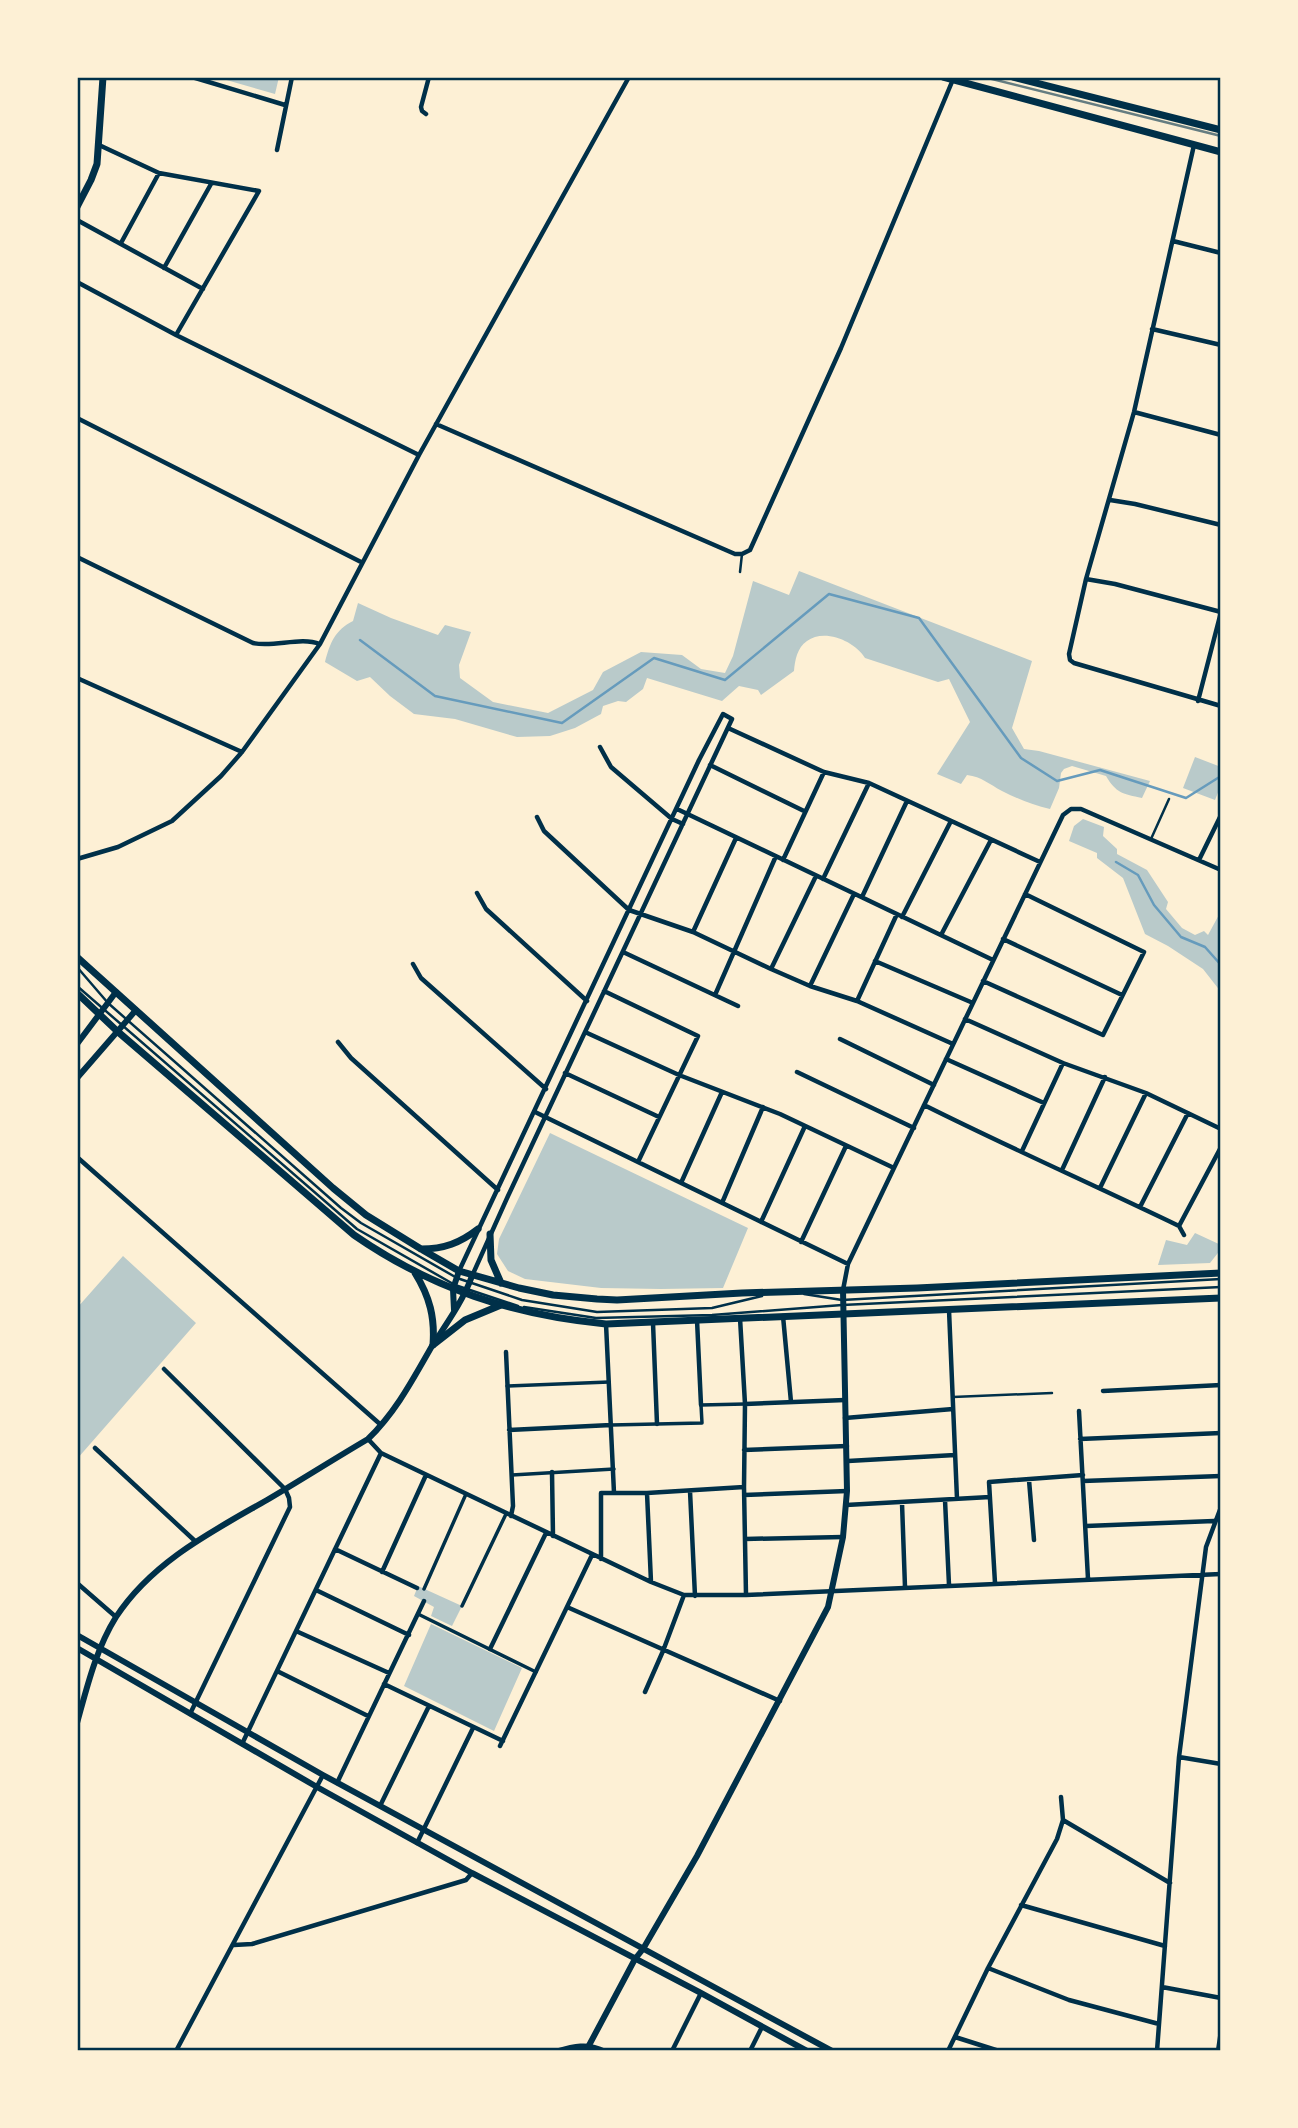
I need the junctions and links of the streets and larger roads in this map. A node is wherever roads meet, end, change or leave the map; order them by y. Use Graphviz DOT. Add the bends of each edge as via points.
graph roads {
  1 [pos="103,77"];
  2 [pos="191,77"];
  3 [pos="292,77"];
  4 [pos="429,77"];
  5 [pos="629,77"];
  6 [pos="943,77"];
  7 [pos="1013,77"];
  8 [pos="954,78"];
  9 [pos="285,104"];
  10 [pos="426,114"];
  11 [pos="1221,130"];
  12 [pos="1195,144"];
  13 [pos="99,145"];
  14 [pos="277,150"];
  15 [pos="1221,152"];
  16 [pos="159,173"];
  17 [pos="211,184"];
  18 [pos="77,207"];
  19 [pos="77,220"];
  20 [pos="1173,241"];
  21 [pos="121,243"];
  22 [pos="1221,253"];
  23 [pos="164,268"];
  24 [pos="77,282"];
  25 [pos="203,289"];
  26 [pos="1152,329"];
  27 [pos="176,335"];
  28 [pos="1221,345"];
  29 [pos="1134,412"];
  30 [pos="77,418"];
  31 [pos="436,424"];
  32 [pos="1221,435"];
  33 [pos="419,455"];
  34 [pos="1110,500"];
  35 [pos="1221,525"];
  36 [pos="77,558"];
  37 [pos="361,562"];
  38 [pos="1086,579"];
  39 [pos="1221,612"];
  40 [pos="320,644"];
  41 [pos="77,678"];
  42 [pos="1198,701"];
  43 [pos="1221,706"];
  44 [pos="728,728"];
  45 [pos="600,747"];
  46 [pos="242,752"];
  47 [pos="710,765"];
  48 [pos="824,772"];
  49 [pos="869,783"];
  50 [pos="907,801"];
  51 [pos="677,809"];
  52 [pos="804,811"];
  53 [pos="687,814"];
  54 [pos="1221,815"];
  55 [pos="537,817"];
  56 [pos="672,819"];
  57 [pos="951,821"];
  58 [pos="683,824"];
  59 [pos="736,838"];
  60 [pos="991,840"];
  61 [pos="776,856"];
  62 [pos="77,859"];
  63 [pos="783,860"];
  64 [pos="1199,860"];
  65 [pos="1040,862"];
  66 [pos="1221,870"];
  67 [pos="816,876"];
  68 [pos="823,879"];
  69 [pos="477,893"];
  70 [pos="854,894"];
  71 [pos="1025,894"];
  72 [pos="862,897"];
  73 [pos="629,910"];
  74 [pos="641,913"];
  75 [pos="900,916"];
  76 [pos="693,932"];
  77 [pos="941,935"];
  78 [pos="1003,939"];
  79 [pos="734,951"];
  80 [pos="622,952"];
  81 [pos="77,957"];
  82 [pos="993,960"];
  83 [pos="875,961"];
  84 [pos="413,964"];
  85 [pos="771,969"];
  86 [pos="983,981"];
  87 [pos="810,986"];
  88 [pos="604,991"];
  89 [pos="116,992"];
  90 [pos="77,993"];
  91 [pos="715,995"];
  92 [pos="1122,995"];
  93 [pos="857,1000"];
  94 [pos="587,1001"];
  95 [pos="973,1003"];
  96 [pos="738,1006"];
  97 [pos="104,1008"];
  98 [pos="136,1010"];
  99 [pos="965,1019"];
  100 [pos="122,1025"];
  101 [pos="585,1031"];
  102 [pos="840,1039"];
  103 [pos="338,1042"];
  104 [pos="77,1044"];
  105 [pos="953,1044"];
  106 [pos="946,1059"];
  107 [pos="1063,1063"];
  108 [pos="797,1072"];
  109 [pos="565,1073"];
  110 [pos="679,1075"];
  111 [pos="1105,1077"];
  112 [pos="77,1078"];
  113 [pos="934,1085"];
  114 [pos="545,1089"];
  115 [pos="722,1092"];
  116 [pos="1146,1093"];
  117 [pos="1044,1102"];
  118 [pos="924,1105"];
  119 [pos="763,1107"];
  120 [pos="535,1112"];
  121 [pos="1188,1113"];
  122 [pos="545,1117"];
  123 [pos="659,1117"];
  124 [pos="805,1126"];
  125 [pos="914,1128"];
  126 [pos="1221,1129"];
  127 [pos="846,1146"];
  128 [pos="1221,1147"];
  129 [pos="1022,1151"];
  130 [pos="77,1157"];
  131 [pos="638,1162"];
  132 [pos="894,1168"];
  133 [pos="1062,1170"];
  134 [pos="681,1183"];
  135 [pos="1100,1188"];
  136 [pos="498,1190"];
  137 [pos="722,1203"];
  138 [pos="1140,1207"];
  139 [pos="761,1222"];
  140 [pos="1179,1226"];
  141 [pos="478,1229"];
  142 [pos="490,1234"];
  143 [pos="1184,1235"];
  144 [pos="801,1242"];
  145 [pos="421,1249"];
  146 [pos="848,1265"];
  147 [pos="415,1272"];
  148 [pos="1221,1273"];
  149 [pos="456,1281"];
  150 [pos="501,1283"];
  151 [pos="469,1286"];
  152 [pos="842,1290"];
  153 [pos="1221,1298"];
  154 [pos="502,1304"];
  155 [pos="842,1306"];
  156 [pos="949,1309"];
  157 [pos="454,1312"];
  158 [pos="783,1316"];
  159 [pos="740,1318"];
  160 [pos="697,1320"];
  161 [pos="653,1323"];
  162 [pos="606,1324"];
  163 [pos="433,1345"];
  164 [pos="506,1352"];
  165 [pos="164,1369"];
  166 [pos="609,1382"];
  167 [pos="1221,1385"];
  168 [pos="507,1386"];
  169 [pos="1103,1391"];
  170 [pos="845,1400"];
  171 [pos="791,1402"];
  172 [pos="746,1404"];
  173 [pos="701,1405"];
  174 [pos="953,1409"];
  175 [pos="1079,1411"];
  176 [pos="845,1418"];
  177 [pos="657,1424"];
  178 [pos="382,1425"];
  179 [pos="611,1425"];
  180 [pos="509,1430"];
  181 [pos="1221,1433"];
  182 [pos="368,1439"];
  183 [pos="1080,1439"];
  184 [pos="847,1446"];
  185 [pos="95,1448"];
  186 [pos="744,1450"];
  187 [pos="381,1453"];
  188 [pos="955,1455"];
  189 [pos="848,1461"];
  190 [pos="614,1469"];
  191 [pos="552,1472"];
  192 [pos="426,1475"];
  193 [pos="512,1475"];
  194 [pos="1221,1476"];
  195 [pos="1083,1478"];
  196 [pos="1029,1480"];
  197 [pos="744,1487"];
  198 [pos="1221,1488"];
  199 [pos="285,1489"];
  200 [pos="690,1491"];
  201 [pos="847,1491"];
  202 [pos="614,1493"];
  203 [pos="647,1493"];
  204 [pos="466,1494"];
  205 [pos="744,1495"];
  206 [pos="990,1497"];
  207 [pos="957,1499"];
  208 [pos="944,1500"];
  209 [pos="902,1503"];
  210 [pos="846,1506"];
  211 [pos="1221,1506"];
  212 [pos="508,1515"];
  213 [pos="1214,1521"];
  214 [pos="1086,1526"];
  215 [pos="546,1533"];
  216 [pos="553,1536"];
  217 [pos="843,1537"];
  218 [pos="745,1539"];
  219 [pos="1034,1540"];
  220 [pos="195,1541"];
  221 [pos="335,1549"];
  222 [pos="592,1555"];
  223 [pos="601,1559"];
  224 [pos="382,1572"];
  225 [pos="1202,1574"];
  226 [pos="1221,1574"];
  227 [pos="1088,1579"];
  228 [pos="651,1582"];
  229 [pos="77,1583"];
  230 [pos="995,1583"];
  231 [pos="950,1586"];
  232 [pos="905,1587"];
  233 [pos="421,1588"];
  234 [pos="316,1590"];
  235 [pos="831,1590"];
  236 [pos="684,1595"];
  237 [pos="746,1595"];
  238 [pos="695,1596"];
  239 [pos="424,1601"];
  240 [pos="462,1606"];
  241 [pos="567,1607"];
  242 [pos="418,1614"];
  243 [pos="116,1618"];
  244 [pos="296,1631"];
  245 [pos="77,1635"];
  246 [pos="409,1635"];
  247 [pos="77,1648"];
  248 [pos="102,1648"];
  249 [pos="490,1649"];
  250 [pos="663,1651"];
  251 [pos="97,1659"];
  252 [pos="277,1671"];
  253 [pos="536,1672"];
  254 [pos="389,1673"];
  255 [pos="384,1684"];
  256 [pos="645,1692"];
  257 [pos="780,1701"];
  258 [pos="196,1703"];
  259 [pos="429,1706"];
  260 [pos="190,1714"];
  261 [pos="368,1716"];
  262 [pos="77,1723"];
  263 [pos="473,1728"];
  264 [pos="248,1733"];
  265 [pos="242,1744"];
  266 [pos="1179,1757"];
  267 [pos="1221,1764"];
  268 [pos="323,1775"];
  269 [pos="337,1783"];
  270 [pos="317,1787"];
  271 [pos="1061,1797"];
  272 [pos="380,1806"];
  273 [pos="1063,1820"];
  274 [pos="424,1831"];
  275 [pos="418,1843"];
  276 [pos="471,1873"];
  277 [pos="1170,1883"];
  278 [pos="1021,1905"];
  279 [pos="233,1945"];
  280 [pos="1165,1946"];
  281 [pos="643,1949"];
  282 [pos="635,1959"];
  283 [pos="988,1968"];
  284 [pos="1162,1987"];
  285 [pos="701,1993"];
  286 [pos="1221,1998"];
  287 [pos="1159,2024"];
  288 [pos="762,2027"];
  289 [pos="1221,2031"];
  290 [pos="955,2037"];
  291 [pos="587,2049"];
  292 [pos="176,2051"];
  293 [pos="556,2051"];
  294 [pos="605,2051"];
  295 [pos="672,2051"];
  296 [pos="750,2051"];
  297 [pos="807,2051"];
  298 [pos="832,2051"];
  299 [pos="948,2051"];
  300 [pos="999,2051"];
  301 [pos="1157,2051"];
  302 [pos="1218,2051"];
  1 -- 13 [label="main road"];
  2 -- 9 [label="street"];
  3 -- 9 [label="street"];
  4 -- 10 [label="street" via="421,107"];
  5 -- 31 [label="street"];
  6 -- 8 [label="main road"];
  7 -- 11 [label="main road"];
  8 -- 12 [label="main road"];
  8 -- 31 [label="street" via="750,550 735,554"];
  9 -- 14 [label="street"];
  12 -- 15 [label="main road"];
  12 -- 20 [label="street"];
  13 -- 16 [label="street"];
  13 -- 18 [label="main road" via="94,172"];
  16 -- 17 [label="street"];
  16 -- 21 [label="street"];
  17 -- 23 [label="street"];
  17 -- 25 [label="street" via="259,191"];
  19 -- 21 [label="street"];
  20 -- 22 [label="street"];
  20 -- 26 [label="street"];
  21 -- 23 [label="street"];
  23 -- 25 [label="street"];
  24 -- 27 [label="street"];
  25 -- 27 [label="street"];
  26 -- 28 [label="street"];
  26 -- 29 [label="street"];
  27 -- 33 [label="street"];
  29 -- 32 [label="street"];
  29 -- 34 [label="street"];
  30 -- 37 [label="street"];
  31 -- 33 [label="street"];
  33 -- 37 [label="street"];
  34 -- 35 [label="street"];
  34 -- 38 [label="street"];
  36 -- 40 [label="street" via="253,643"];
  37 -- 40 [label="street"];
  38 -- 39 [label="street"];
  38 -- 42 [label="street" via="1070,660"];
  39 -- 42 [label="street"];
  40 -- 46 [label="street"];
  41 -- 46 [label="street"];
  42 -- 43 [label="street"];
  44 -- 47 [label="street"];
  44 -- 48 [label="street"];
  44 -- 51 [label="street" via="733,719 723,714"];
  45 -- 56 [label="street" via="611,767"];
  46 -- 62 [label="street" via="172,821 118,847"];
  47 -- 52 [label="street"];
  47 -- 53 [label="street"];
  48 -- 49 [label="street"];
  48 -- 52 [label="street"];
  49 -- 50 [label="street"];
  49 -- 68 [label="street"];
  50 -- 57 [label="street"];
  50 -- 72 [label="street"];
  51 -- 53 [label="street"];
  51 -- 56 [label="street"];
  52 -- 63 [label="street"];
  53 -- 58 [label="street"];
  53 -- 59 [label="street"];
  54 -- 64 [label="street"];
  55 -- 73 [label="street" via="544,831"];
  56 -- 58 [label="street"];
  56 -- 73 [label="street"];
  57 -- 60 [label="street"];
  57 -- 75 [label="street"];
  58 -- 74 [label="street"];
  59 -- 61 [label="street"];
  59 -- 76 [label="street"];
  60 -- 65 [label="street"];
  60 -- 77 [label="street"];
  61 -- 63 [label="street"];
  61 -- 79 [label="street"];
  63 -- 67 [label="street"];
  64 -- 65 [label="street" via="1081,809 1071,809 1063,815"];
  64 -- 66 [label="street"];
  65 -- 71 [label="street"];
  67 -- 68 [label="street"];
  67 -- 85 [label="street"];
  68 -- 70 [label="street"];
  69 -- 94 [label="street" via="486,909"];
  70 -- 72 [label="street"];
  70 -- 87 [label="street"];
  71 -- 78 [label="street"];
  71 -- 92 [label="street" via="1144,952"];
  72 -- 75 [label="street"];
  73 -- 74 [label="street"];
  73 -- 94 [label="street"];
  74 -- 76 [label="street"];
  74 -- 80 [label="street"];
  75 -- 77 [label="street"];
  75 -- 83 [label="street"];
  76 -- 79 [label="street"];
  77 -- 82 [label="street"];
  78 -- 82 [label="street"];
  78 -- 92 [label="street"];
  79 -- 85 [label="street"];
  79 -- 91 [label="street"];
  80 -- 88 [label="street"];
  80 -- 91 [label="street"];
  81 -- 89 [label="main road"];
  82 -- 86 [label="street"];
  83 -- 93 [label="street"];
  83 -- 95 [label="street"];
  84 -- 114 [label="street" via="421,978"];
  85 -- 87 [label="street"];
  86 -- 92 [label="street" via="1103,1035"];
  86 -- 95 [label="street"];
  87 -- 93 [label="street"];
  88 -- 101 [label="street"];
  88 -- 110 [label="street" via="698,1036"];
  89 -- 97 [label="street"];
  89 -- 98 [label="main road"];
  90 -- 97 [label="main road"];
  91 -- 96 [label="street"];
  93 -- 105 [label="street"];
  94 -- 114 [label="street"];
  95 -- 99 [label="street"];
  97 -- 100 [label="main road"];
  97 -- 104 [label="street"];
  98 -- 100 [label="street"];
  98 -- 145 [label="main road" via="333,1188"];
  99 -- 105 [label="street"];
  99 -- 107 [label="street"];
  100 -- 112 [label="street"];
  100 -- 147 [label="main road" via="355,1235"];
  101 -- 109 [label="street"];
  101 -- 110 [label="street"];
  102 -- 113 [label="street"];
  103 -- 136 [label="street"];
  105 -- 106 [label="street"];
  106 -- 113 [label="street"];
  106 -- 117 [label="street"];
  107 -- 111 [label="street"];
  107 -- 117 [label="street"];
  108 -- 125 [label="street"];
  109 -- 122 [label="street"];
  109 -- 123 [label="street"];
  110 -- 115 [label="street"];
  110 -- 123 [label="street"];
  111 -- 116 [label="street"];
  111 -- 133 [label="street"];
  113 -- 118 [label="street"];
  114 -- 120 [label="street"];
  115 -- 119 [label="street"];
  115 -- 134 [label="street"];
  116 -- 121 [label="street"];
  116 -- 135 [label="street"];
  117 -- 129 [label="street"];
  118 -- 125 [label="street"];
  118 -- 129 [label="street"];
  119 -- 124 [label="street"];
  119 -- 137 [label="street"];
  120 -- 122 [label="street"];
  120 -- 136 [label="street"];
  121 -- 126 [label="street"];
  121 -- 138 [label="street"];
  122 -- 131 [label="street"];
  122 -- 142 [label="street"];
  123 -- 131 [label="street"];
  124 -- 127 [label="street"];
  124 -- 139 [label="street"];
  125 -- 132 [label="street"];
  127 -- 132 [label="street"];
  127 -- 144 [label="street"];
  128 -- 140 [label="street"];
  129 -- 133 [label="street"];
  130 -- 178 [label="street"];
  131 -- 134 [label="street"];
  132 -- 146 [label="street"];
  133 -- 135 [label="street"];
  134 -- 137 [label="street"];
  135 -- 138 [label="street"];
  136 -- 141 [label="street"];
  137 -- 139 [label="street"];
  138 -- 140 [label="street"];
  139 -- 144 [label="street"];
  140 -- 143 [label="street"];
  141 -- 145 [label="main road" via="452,1245"];
  141 -- 149 [label="street"];
  142 -- 150 [label="main road" via="491,1260"];
  142 -- 151 [label="street"];
  144 -- 146 [label="street"];
  145 -- 149 [label="main road"];
  146 -- 152 [label="street"];
  147 -- 149 [label="main road"];
  147 -- 163 [label="main road" via="431,1307"];
  148 -- 152 [label="main road"];
  149 -- 151 [label="main road"];
  149 -- 151 [label="main road"];
  149 -- 157 [label="street"];
  150 -- 151 [label="main road"];
  150 -- 152 [label="main road" via="617,1300"];
  151 -- 154 [label="main road"];
  151 -- 157 [label="street"];
  152 -- 155 [label="street"];
  153 -- 156 [label="main road"];
  154 -- 162 [label="main road"];
  154 -- 163 [label="main road" via="465,1320"];
  155 -- 156 [label="main road"];
  155 -- 158 [label="main road"];
  155 -- 170 [label="street"];
  156 -- 174 [label="street"];
  157 -- 163 [label="street"];
  158 -- 159 [label="main road"];
  158 -- 171 [label="street"];
  159 -- 160 [label="main road"];
  159 -- 172 [label="street"];
  160 -- 161 [label="main road"];
  160 -- 173 [label="street"];
  161 -- 162 [label="main road"];
  161 -- 177 [label="street"];
  162 -- 166 [label="street"];
  163 -- 178 [label="street"];
  164 -- 168 [label="street"];
  165 -- 199 [label="street"];
  166 -- 168 [label="street"];
  166 -- 179 [label="street"];
  167 -- 169 [label="street"];
  168 -- 180 [label="street"];
  170 -- 171 [label="street"];
  170 -- 176 [label="street"];
  171 -- 172 [label="street"];
  172 -- 173 [label="street"];
  172 -- 186 [label="street"];
  173 -- 177 [label="street" via="702,1423"];
  174 -- 176 [label="street"];
  174 -- 188 [label="street"];
  175 -- 183 [label="street"];
  176 -- 184 [label="street"];
  177 -- 179 [label="street"];
  178 -- 182 [label="street"];
  179 -- 180 [label="street"];
  179 -- 190 [label="street"];
  180 -- 193 [label="street"];
  181 -- 183 [label="street"];
  182 -- 187 [label="street"];
  182 -- 199 [label="street"];
  183 -- 195 [label="street"];
  184 -- 186 [label="street"];
  184 -- 189 [label="street"];
  185 -- 220 [label="street"];
  186 -- 197 [label="street"];
  187 -- 192 [label="street"];
  187 -- 221 [label="street"];
  188 -- 189 [label="street"];
  188 -- 207 [label="street"];
  189 -- 201 [label="street"];
  190 -- 191 [label="street"];
  190 -- 202 [label="street"];
  191 -- 193 [label="street"];
  191 -- 216 [label="street"];
  192 -- 204 [label="street"];
  192 -- 224 [label="street"];
  193 -- 212 [label="street" via="513,1506"];
  194 -- 195 [label="street"];
  195 -- 196 [label="street"];
  195 -- 214 [label="street"];
  196 -- 206 [label="street" via="989,1482"];
  196 -- 219 [label="street"];
  197 -- 200 [label="street"];
  197 -- 205 [label="street"];
  198 -- 211 [label="street"];
  199 -- 220 [label="street"];
  199 -- 258 [label="street" via="290,1507"];
  200 -- 203 [label="street"];
  200 -- 238 [label="street"];
  201 -- 205 [label="street"];
  201 -- 210 [label="street"];
  202 -- 203 [label="street"];
  202 -- 223 [label="street" via="601,1493"];
  203 -- 228 [label="street"];
  204 -- 212 [label="street"];
  204 -- 233 [label="street"];
  205 -- 218 [label="street"];
  206 -- 207 [label="street"];
  206 -- 230 [label="street"];
  207 -- 208 [label="street"];
  208 -- 209 [label="street"];
  208 -- 231 [label="street"];
  209 -- 210 [label="street"];
  209 -- 232 [label="street"];
  210 -- 217 [label="street"];
  211 -- 213 [label="street"];
  212 -- 215 [label="street"];
  212 -- 240 [label="street"];
  213 -- 214 [label="street"];
  213 -- 225 [label="street"];
  214 -- 227 [label="street"];
  215 -- 216 [label="street"];
  215 -- 249 [label="street"];
  216 -- 222 [label="street"];
  217 -- 218 [label="street"];
  217 -- 235 [label="street"];
  218 -- 237 [label="street"];
  220 -- 243 [label="street" via="158,1569"];
  221 -- 224 [label="street"];
  221 -- 234 [label="street"];
  222 -- 223 [label="street"];
  222 -- 241 [label="street"];
  223 -- 228 [label="street"];
  224 -- 233 [label="street"];
  225 -- 226 [label="street"];
  225 -- 227 [label="street"];
  225 -- 266 [label="street"];
  227 -- 230 [label="street"];
  228 -- 236 [label="street"];
  229 -- 243 [label="street"];
  230 -- 231 [label="street"];
  231 -- 232 [label="street"];
  232 -- 235 [label="street"];
  234 -- 244 [label="street"];
  234 -- 246 [label="street"];
  235 -- 237 [label="street"];
  235 -- 257 [label="street" via="828,1607"];
  236 -- 238 [label="street"];
  236 -- 250 [label="street"];
  237 -- 238 [label="street"];
  239 -- 242 [label="street"];
  241 -- 250 [label="street"];
  241 -- 253 [label="street"];
  242 -- 246 [label="street"];
  242 -- 249 [label="street"];
  243 -- 248 [label="street"];
  244 -- 252 [label="street"];
  244 -- 254 [label="street"];
  245 -- 248 [label="street"];
  246 -- 254 [label="street"];
  247 -- 251 [label="street"];
  248 -- 251 [label="street"];
  248 -- 258 [label="street"];
  249 -- 253 [label="street"];
  250 -- 256 [label="street"];
  250 -- 257 [label="street"];
  251 -- 260 [label="street"];
  251 -- 262 [label="street"];
  252 -- 261 [label="street"];
  252 -- 264 [label="street"];
  253 -- 263 [label="street" via="501,1744"];
  254 -- 255 [label="street"];
  255 -- 259 [label="street"];
  255 -- 261 [label="street"];
  257 -- 281 [label="street"];
  258 -- 260 [label="street"];
  258 -- 264 [label="street"];
  259 -- 263 [label="street"];
  259 -- 272 [label="street"];
  260 -- 265 [label="street"];
  261 -- 269 [label="street"];
  263 -- 274 [label="street"];
  264 -- 265 [label="street"];
  264 -- 268 [label="street"];
  265 -- 270 [label="street"];
  266 -- 267 [label="street"];
  266 -- 277 [label="street"];
  268 -- 269 [label="street"];
  268 -- 270 [label="street"];
  269 -- 272 [label="street"];
  270 -- 275 [label="street"];
  270 -- 279 [label="street"];
  271 -- 273 [label="street"];
  272 -- 274 [label="street"];
  273 -- 277 [label="street"];
  273 -- 278 [label="street"];
  274 -- 275 [label="street"];
  274 -- 281 [label="street"];
  275 -- 276 [label="street"];
  276 -- 279 [label="street" via="466,1880 252,1944"];
  276 -- 282 [label="street"];
  277 -- 280 [label="street"];
  278 -- 280 [label="street"];
  278 -- 283 [label="street"];
  279 -- 292 [label="street"];
  280 -- 284 [label="street"];
  281 -- 282 [label="street"];
  281 -- 298 [label="street"];
  282 -- 285 [label="street"];
  282 -- 291 [label="street"];
  283 -- 287 [label="street" via="1069,2000"];
  283 -- 290 [label="street"];
  284 -- 286 [label="street"];
  284 -- 287 [label="street"];
  285 -- 288 [label="street"];
  285 -- 295 [label="street"];
  287 -- 301 [label="street"];
  288 -- 296 [label="street"];
  288 -- 297 [label="street"];
  289 -- 302 [label="street"];
  290 -- 299 [label="street"];
  290 -- 300 [label="street"];
  291 -- 293 [label="street" via="578,2045"];
  291 -- 294 [label="street"];
}
